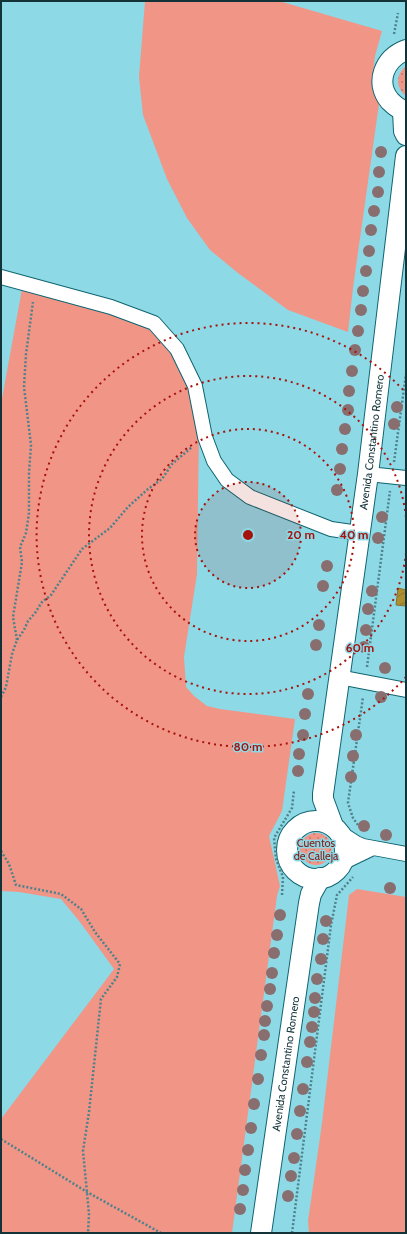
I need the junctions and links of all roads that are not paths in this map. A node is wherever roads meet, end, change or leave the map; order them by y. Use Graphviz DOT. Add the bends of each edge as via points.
graph roads {
  1 [pos="406,50"];
  2 [pos="404,111"];
  3 [pos="406,135"];
  4 [pos="406,156"];
  5 [pos="401,242"];
  6 [pos="1,277"];
  7 [pos="368,474"];
  8 [pos="406,478"];
  9 [pos="359,533"];
  10 [pos="339,677"];
  11 [pos="406,690"];
  12 [pos="323,799"];
  13 [pos="307,822"];
  14 [pos="336,829"];
  15 [pos="366,849"];
  16 [pos="406,854"];
  17 [pos="342,864"];
  18 [pos="316,886"];
  19 [pos="261,1233"];
  1 -- 2 [label="street" via="390,60 383,78 383,88 388,98"];
  2 -- 3 [label="street"];
  4 -- 5 [label="street, Avenida Constantino Romero"];
  5 -- 7 [label="street, Avenida Constantino Romero"];
  6 -- 9 [label="street" via="111,307 154,323 177,350 195,386 214,461 227,480 250,497 330,529"];
  7 -- 8 [label="street"];
  7 -- 9 [label="street, Avenida Constantino Romero"];
  9 -- 10 [label="street, Avenida Constantino Romero"];
  10 -- 11 [label="street"];
  10 -- 12 [label="street, Avenida Constantino Romero"];
  12 -- 13 [label="street, Avenida Constantino Romero"];
  12 -- 14 [label="street, Avenida Constantino Romero"];
  13 -- 14 [label="street" via="325,822"];
  13 -- 18 [label="street" via="292,834 288,843 288,853 290,862 300,874 312,878"];
  14 -- 15 [label="street"];
  14 -- 17 [label="street" via="344,844"];
  15 -- 16 [label="street"];
  15 -- 17 [label="street"];
  17 -- 18 [label="street" via="336,872"];
  18 -- 19 [label="street, Avenida Constantino Romero"];
}
